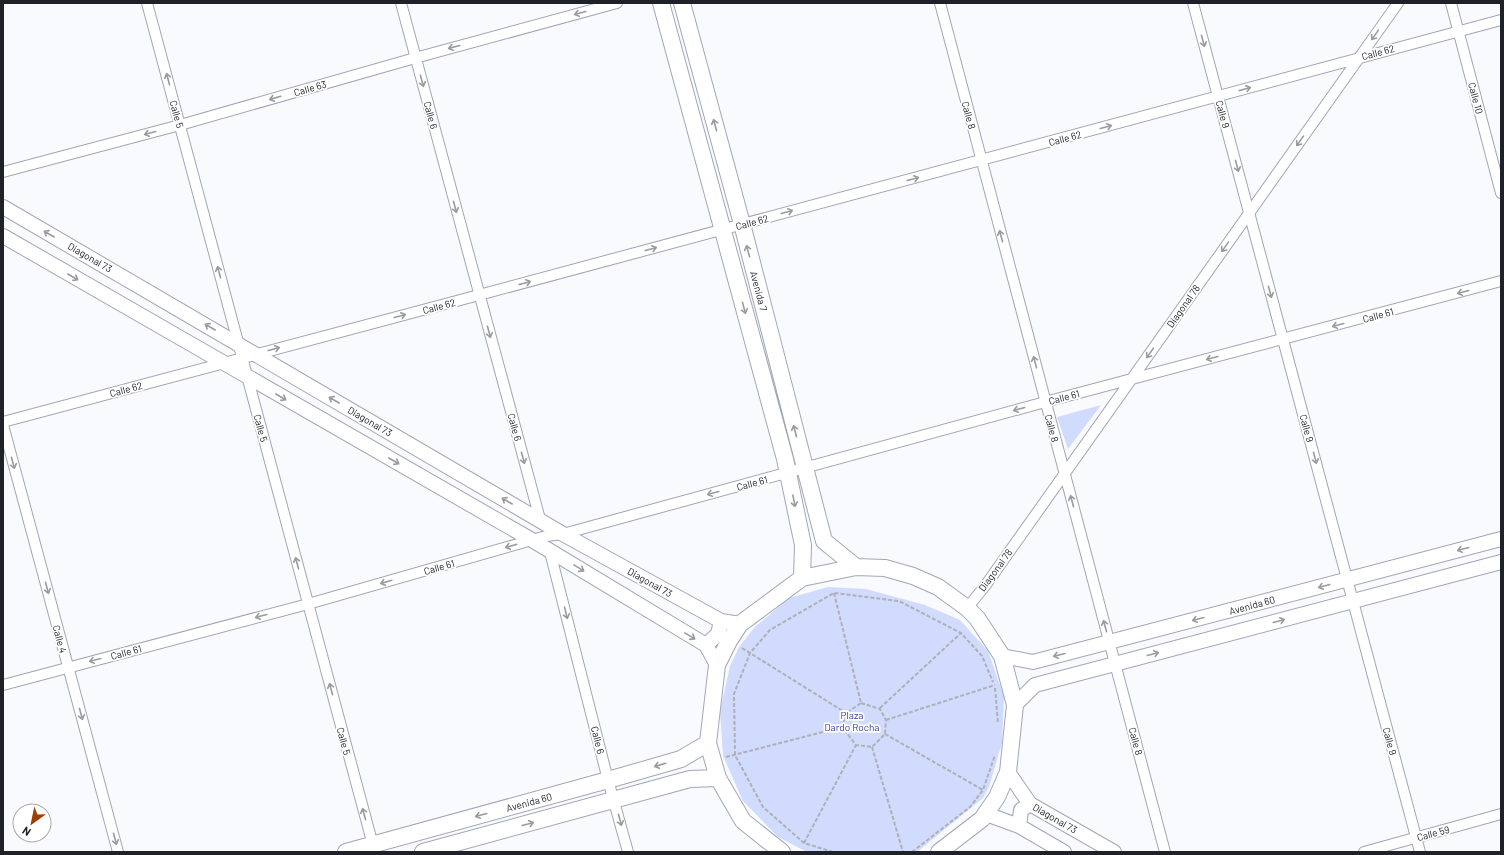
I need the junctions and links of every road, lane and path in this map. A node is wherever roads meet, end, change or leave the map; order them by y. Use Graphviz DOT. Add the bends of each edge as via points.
graph roads {
  1 [pos="147,3"];
  2 [pos="401,3"];
  3 [pos="617,3"];
  4 [pos="661,3"];
  5 [pos="682,3"];
  6 [pos="940,3"];
  7 [pos="1193,3"];
  8 [pos="1398,3"];
  9 [pos="1451,3"];
  10 [pos="1501,20"];
  11 [pos="1458,31"];
  12 [pos="1360,57"];
  13 [pos="416,58"];
  14 [pos="1218,96"];
  15 [pos="180,126"];
  16 [pos="981,160"];
  17 [pos="3,172"];
  18 [pos="1501,193"];
  19 [pos="3,207"];
  20 [pos="1250,213"];
  21 [pos="742,224"];
  22 [pos="722,230"];
  23 [pos="3,236"];
  24 [pos="1501,281"];
  25 [pos="479,295"];
  26 [pos="1283,340"];
  27 [pos="238,343"];
  28 [pos="256,354"];
  29 [pos="242,358"];
  30 [pos="223,363"];
  31 [pos="247,377"];
  32 [pos="1132,380"];
  33 [pos="1045,402"];
  34 [pos="3,422"];
  35 [pos="3,425"];
  36 [pos="805,468"];
  37 [pos="788,473"];
  38 [pos="1065,473"];
  39 [pos="540,521"];
  40 [pos="563,534"];
  41 [pos="546,536"];
  42 [pos="1501,539"];
  43 [pos="532,540"];
  44 [pos="550,551"];
  45 [pos="1501,562"];
  46 [pos="856,567"];
  47 [pos="802,578"];
  48 [pos="1347,580"];
  49 [pos="834,592"];
  50 [pos="1353,601"];
  51 [pos="308,604"];
  52 [pos="967,608"];
  53 [pos="721,621"];
  54 [pos="740,624"];
  55 [pos="962,633"];
  56 [pos="1110,642"];
  57 [pos="706,645"];
  58 [pos="750,653"];
  59 [pos="1002,656"];
  60 [pos="717,664"];
  61 [pos="1115,664"];
  62 [pos="68,667"];
  63 [pos="3,685"];
  64 [pos="995,686"];
  65 [pos="861,703"];
  66 [pos="1015,705"];
  67 [pos="880,709"];
  68 [pos="846,713"];
  69 [pos="886,720"];
  70 [pos="998,724"];
  71 [pos="842,727"];
  72 [pos="885,734"];
  73 [pos="708,743"];
  74 [pos="856,745"];
  75 [pos="872,747"];
  76 [pos="995,754"];
  77 [pos="734,755"];
  78 [pos="681,759"];
  79 [pos="712,761"];
  80 [pos="1008,772"];
  81 [pos="718,778"];
  82 [pos="690,779"];
  83 [pos="608,780"];
  84 [pos="983,790"];
  85 [pos="614,800"];
  86 [pos="1030,804"];
  87 [pos="986,814"];
  88 [pos="1501,814"];
  89 [pos="1019,826"];
  90 [pos="1416,838"];
  91 [pos="804,843"];
  92 [pos="373,849"];
  93 [pos="118,852"];
  94 [pos="346,852"];
  95 [pos="422,852"];
  96 [pos="628,852"];
  97 [pos="782,852"];
  98 [pos="833,852"];
  99 [pos="903,852"];
  100 [pos="912,852"];
  101 [pos="939,852"];
  102 [pos="1064,852"];
  103 [pos="1114,852"];
  104 [pos="1166,852"];
  105 [pos="1364,852"];
  106 [pos="1420,852"];
  15 -- 1 [label="street, Calle 5, one-way"];
  2 -- 13 [label="street, Calle 6"];
  3 -- 13 [label="street, Calle 63, one-way"];
  4 -- 22 [label="main road, Avenida 7"];
  21 -- 5 [label="main road, Avenida 7, one-way"];
  6 -- 16 [label="street, Calle 8"];
  7 -- 14 [label="street, Calle 9, one-way"];
  8 -- 12 [label="street, Diagonal 78, one-way"];
  9 -- 11 [label="street, Calle 10"];
  10 -- 11 [label="street, Calle 62"];
  11 -- 12 [label="street, Calle 62"];
  11 -- 18 [label="street, Calle 10"];
  14 -- 12 [label="street, Calle 62, one-way"];
  12 -- 20 [label="street, Diagonal 78, one-way"];
  13 -- 15 [label="street, Calle 63, one-way"];
  13 -- 25 [label="street, Calle 6, one-way"];
  16 -- 14 [label="street, Calle 62, one-way"];
  14 -- 20 [label="street, Calle 9, one-way"];
  15 -- 17 [label="street, Calle 63, one-way"];
  27 -- 15 [label="street, Calle 5, one-way"];
  21 -- 16 [label="street, Calle 62, one-way"];
  33 -- 16 [label="street, Calle 8, one-way"];
  27 -- 19 [label="main road, Diagonal 73, one-way"];
  20 -- 26 [label="street, Calle 9, one-way"];
  20 -- 32 [label="street, Diagonal 78, one-way"];
  21 -- 22 [label="street, Calle 62"];
  36 -- 21 [label="main road, Avenida 7, one-way"];
  25 -- 22 [label="street, Calle 62, one-way"];
  22 -- 37 [label="main road, Avenida 7, one-way"];
  23 -- 30 [label="main road, one-way"];
  24 -- 26 [label="street, Calle 61, one-way"];
  28 -- 25 [label="street, Calle 62, one-way"];
  25 -- 39 [label="street, Calle 6, one-way"];
  26 -- 32 [label="street, Calle 61, one-way"];
  26 -- 48 [label="street, Calle 9, one-way"];
  27 -- 28 [label="main road, Diagonal 73"];
  27 -- 29 [label="street, Calle 5"];
  28 -- 29 [label="street, Calle 62"];
  39 -- 28 [label="main road, Diagonal 73, one-way"];
  29 -- 30 [label="street, Calle 62"];
  29 -- 31 [label="street, Calle 5"];
  30 -- 31 [label="main road"];
  30 -- 34 [label="street, Calle 62"];
  31 -- 43 [label="main road, one-way"];
  51 -- 31 [label="street, Calle 5, one-way"];
  32 -- 33 [label="street, Calle 61"];
  32 -- 38 [label="street, Diagonal 78"];
  33 -- 36 [label="street, Calle 61, one-way"];
  33 -- 38 [label="street, Calle 8"];
  35 -- 62 [label="street, Calle 4, one-way"];
  36 -- 37 [label="street, Calle 61"];
  36 -- 46 [label="main road, Avenida 7" via="824,541"];
  37 -- 40 [label="street, Calle 61, one-way"];
  37 -- 47 [label="main road, Avenida 7, one-way" via="803,545"];
  38 -- 52 [label="street, Diagonal 78"];
  56 -- 38 [label="street, Calle 8, one-way"];
  39 -- 40 [label="main road, Diagonal 73"];
  39 -- 41 [label="street, Calle 6"];
  40 -- 41 [label="street, Calle 61"];
  40 -- 53 [label="main road, Diagonal 73"];
  41 -- 43 [label="street, Calle 61"];
  41 -- 44 [label="street, Calle 6"];
  42 -- 48 [label="main road, Avenida 60, one-way"];
  43 -- 44 [label="main road"];
  43 -- 51 [label="street, Calle 61, one-way"];
  44 -- 57 [label="main road, one-way"];
  44 -- 83 [label="street, Calle 6, one-way"];
  45 -- 50 [label="main road"];
  46 -- 47 [label="main road"];
  46 -- 52 [label="main road" via="885,568 913,576 938,587"];
  47 -- 54 [label="main road"];
  48 -- 50 [label="street, Calle 9"];
  48 -- 56 [label="main road, Avenida 60, one-way"];
  49 -- 55 [label="path" via="899,602"];
  49 -- 58 [label="path" via="770,630"];
  49 -- 65 [label="path"];
  61 -- 50 [label="main road, one-way"];
  50 -- 90 [label="street, Calle 9"];
  51 -- 62 [label="street, Calle 61, one-way"];
  92 -- 51 [label="street, Calle 5, one-way"];
  52 -- 59 [label="main road" via="977,618"];
  53 -- 54 [label="main road, Diagonal 73"];
  53 -- 57 [label="main road" via="718,634"];
  54 -- 60 [label="main road"];
  55 -- 64 [label="path" via="982,656"];
  55 -- 67 [label="path"];
  56 -- 59 [label="main road, Avenida 60, one-way" via="1034,662"];
  56 -- 61 [label="street, Calle 8"];
  57 -- 60 [label="main road"];
  58 -- 68 [label="path"];
  58 -- 77 [label="path" via="734,694"];
  59 -- 66 [label="main road"];
  60 -- 73 [label="main road"];
  61 -- 66 [label="main road" via="1035,685"];
  61 -- 104 [label="street, Calle 8"];
  62 -- 63 [label="street, Calle 61"];
  62 -- 93 [label="street, Calle 4, one-way"];
  64 -- 69 [label="path"];
  64 -- 70 [label="path"];
  65 -- 67 [label="path"];
  65 -- 68 [label="path"];
  66 -- 80 [label="main road"];
  67 -- 69 [label="path"];
  68 -- 71 [label="path"];
  69 -- 72 [label="path"];
  71 -- 74 [label="path"];
  71 -- 77 [label="path"];
  72 -- 75 [label="path"];
  72 -- 84 [label="path"];
  73 -- 78 [label="main road, Avenida 60"];
  73 -- 79 [label="main road"];
  74 -- 75 [label="path"];
  74 -- 91 [label="path"];
  75 -- 99 [label="path"];
  76 -- 84 [label="path"];
  77 -- 79 [label="path"];
  77 -- 91 [label="path" via="762,807"];
  78 -- 82 [label="main road" via="690,768"];
  78 -- 83 [label="main road, Avenida 60, one-way"];
  79 -- 81 [label="main road"];
  80 -- 86 [label="main road, Diagonal 73"];
  80 -- 87 [label="main road"];
  81 -- 82 [label="main road, Avenida 60"];
  81 -- 97 [label="main road" via="743,820"];
  82 -- 85 [label="main road, Avenida 60"];
  83 -- 85 [label="street, Calle 6"];
  83 -- 92 [label="main road, Avenida 60, one-way"];
  84 -- 100 [label="path" via="970,807"];
  95 -- 85 [label="main road, Avenida 60, one-way"];
  85 -- 96 [label="street, Calle 6, one-way"];
  86 -- 89 [label="main road" via="1021,810"];
  86 -- 103 [label="main road, Diagonal 73"];
  87 -- 89 [label="main road"];
  87 -- 101 [label="main road"];
  88 -- 90 [label="street, Calle 59"];
  89 -- 102 [label="main road"];
  90 -- 105 [label="street, Calle 59"];
  90 -- 106 [label="street, Calle 9"];
  91 -- 98 [label="path"];
  92 -- 94 [label="main road, Avenida 60"];
}
